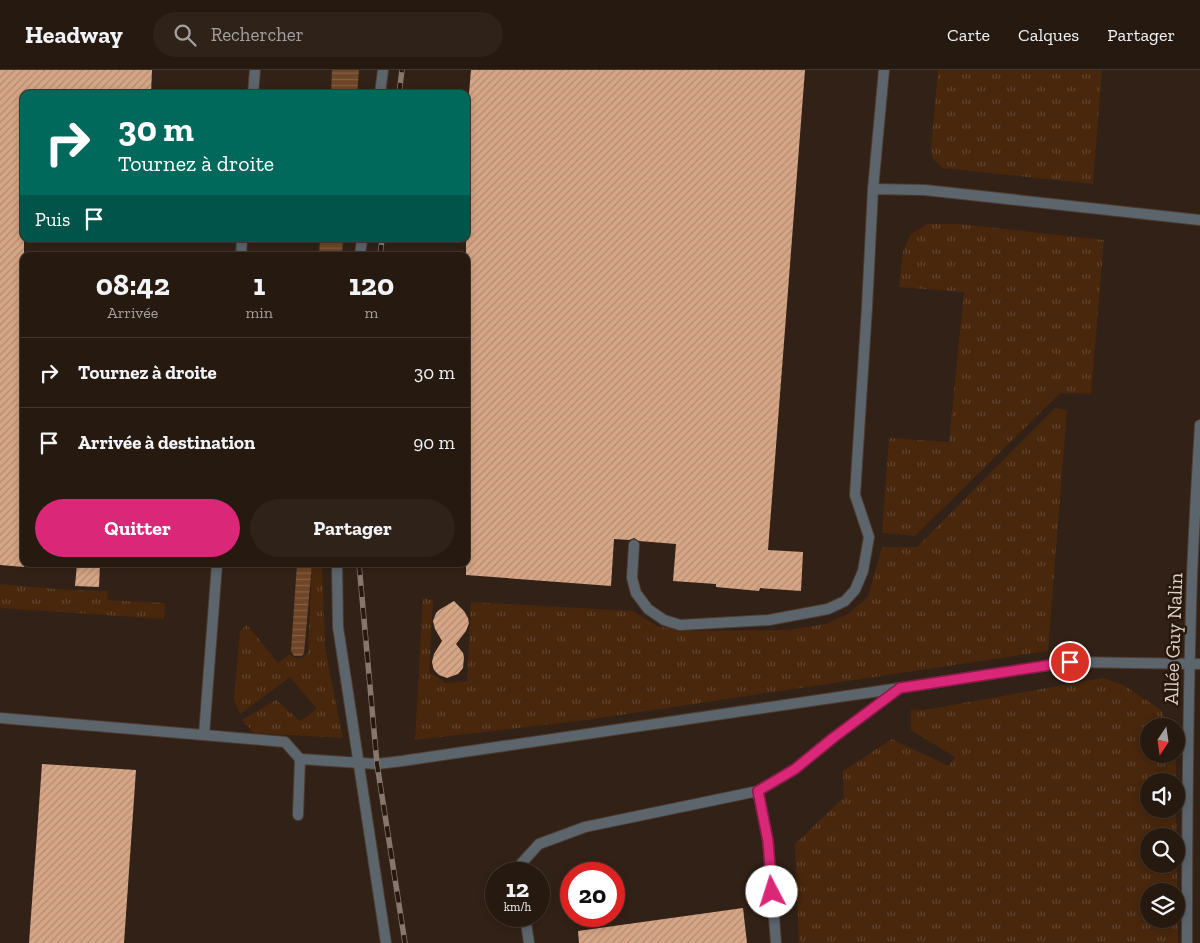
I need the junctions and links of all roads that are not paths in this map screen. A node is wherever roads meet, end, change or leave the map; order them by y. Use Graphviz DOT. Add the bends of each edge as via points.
graph roads {
  1 [pos="255,70"];
  2 [pos="383,70"];
  3 [pos="884,70"];
  4 [pos="253,90"];
  5 [pos="380,90"];
  6 [pos="873,189"];
  7 [pos="1200,220"];
  8 [pos="1200,426"];
  9 [pos="634,545"];
  10 [pos="217,567"];
  11 [pos="337,567"];
  12 [pos="1195,663"];
  13 [pos="900,688"];
  14 [pos="0,718"];
  15 [pos="204,735"];
  16 [pos="300,758"];
  17 [pos="359,762"];
  18 [pos="758,791"];
  19 [pos="298,814"];
  20 [pos="523,862"];
  21 [pos="527,927"];
  22 [pos="386,943"];
  23 [pos="529,943"];
  24 [pos="776,943"];
  25 [pos="1187,943"];
  1 -- 4 [label="street"];
  2 -- 5 [label="street"];
  3 -- 6 [label="street"];
  6 -- 7 [label="street" via="925,190"];
  6 -- 9 [label="street" via="854,495 869,538 863,571 855,590 845,601 828,609 769,620 680,625 664,620 648,609 636,593 632,578"];
  8 -- 12 [label="street, Allée Guy Nalin" via="1192,574"];
  10 -- 15 [label="street"];
  11 -- 17 [label="street" via="338,627"];
  12 -- 13 [label="street" via="1070,662"];
  12 -- 25 [label="street, Allée Guy Nalin" via="1188,770"];
  13 -- 17 [label="street" via="402,761"];
  13 -- 18 [label="street" via="795,769"];
  14 -- 15 [label="street"];
  15 -- 16 [label="street" via="285,742"];
  16 -- 17 [label="street"];
  16 -- 19 [label="street"];
  17 -- 22 [label="street"];
  18 -- 20 [label="street" via="585,827 539,844"];
  18 -- 24 [label="street" via="768,841"];
  21 -- 23 [label="street"];
}
